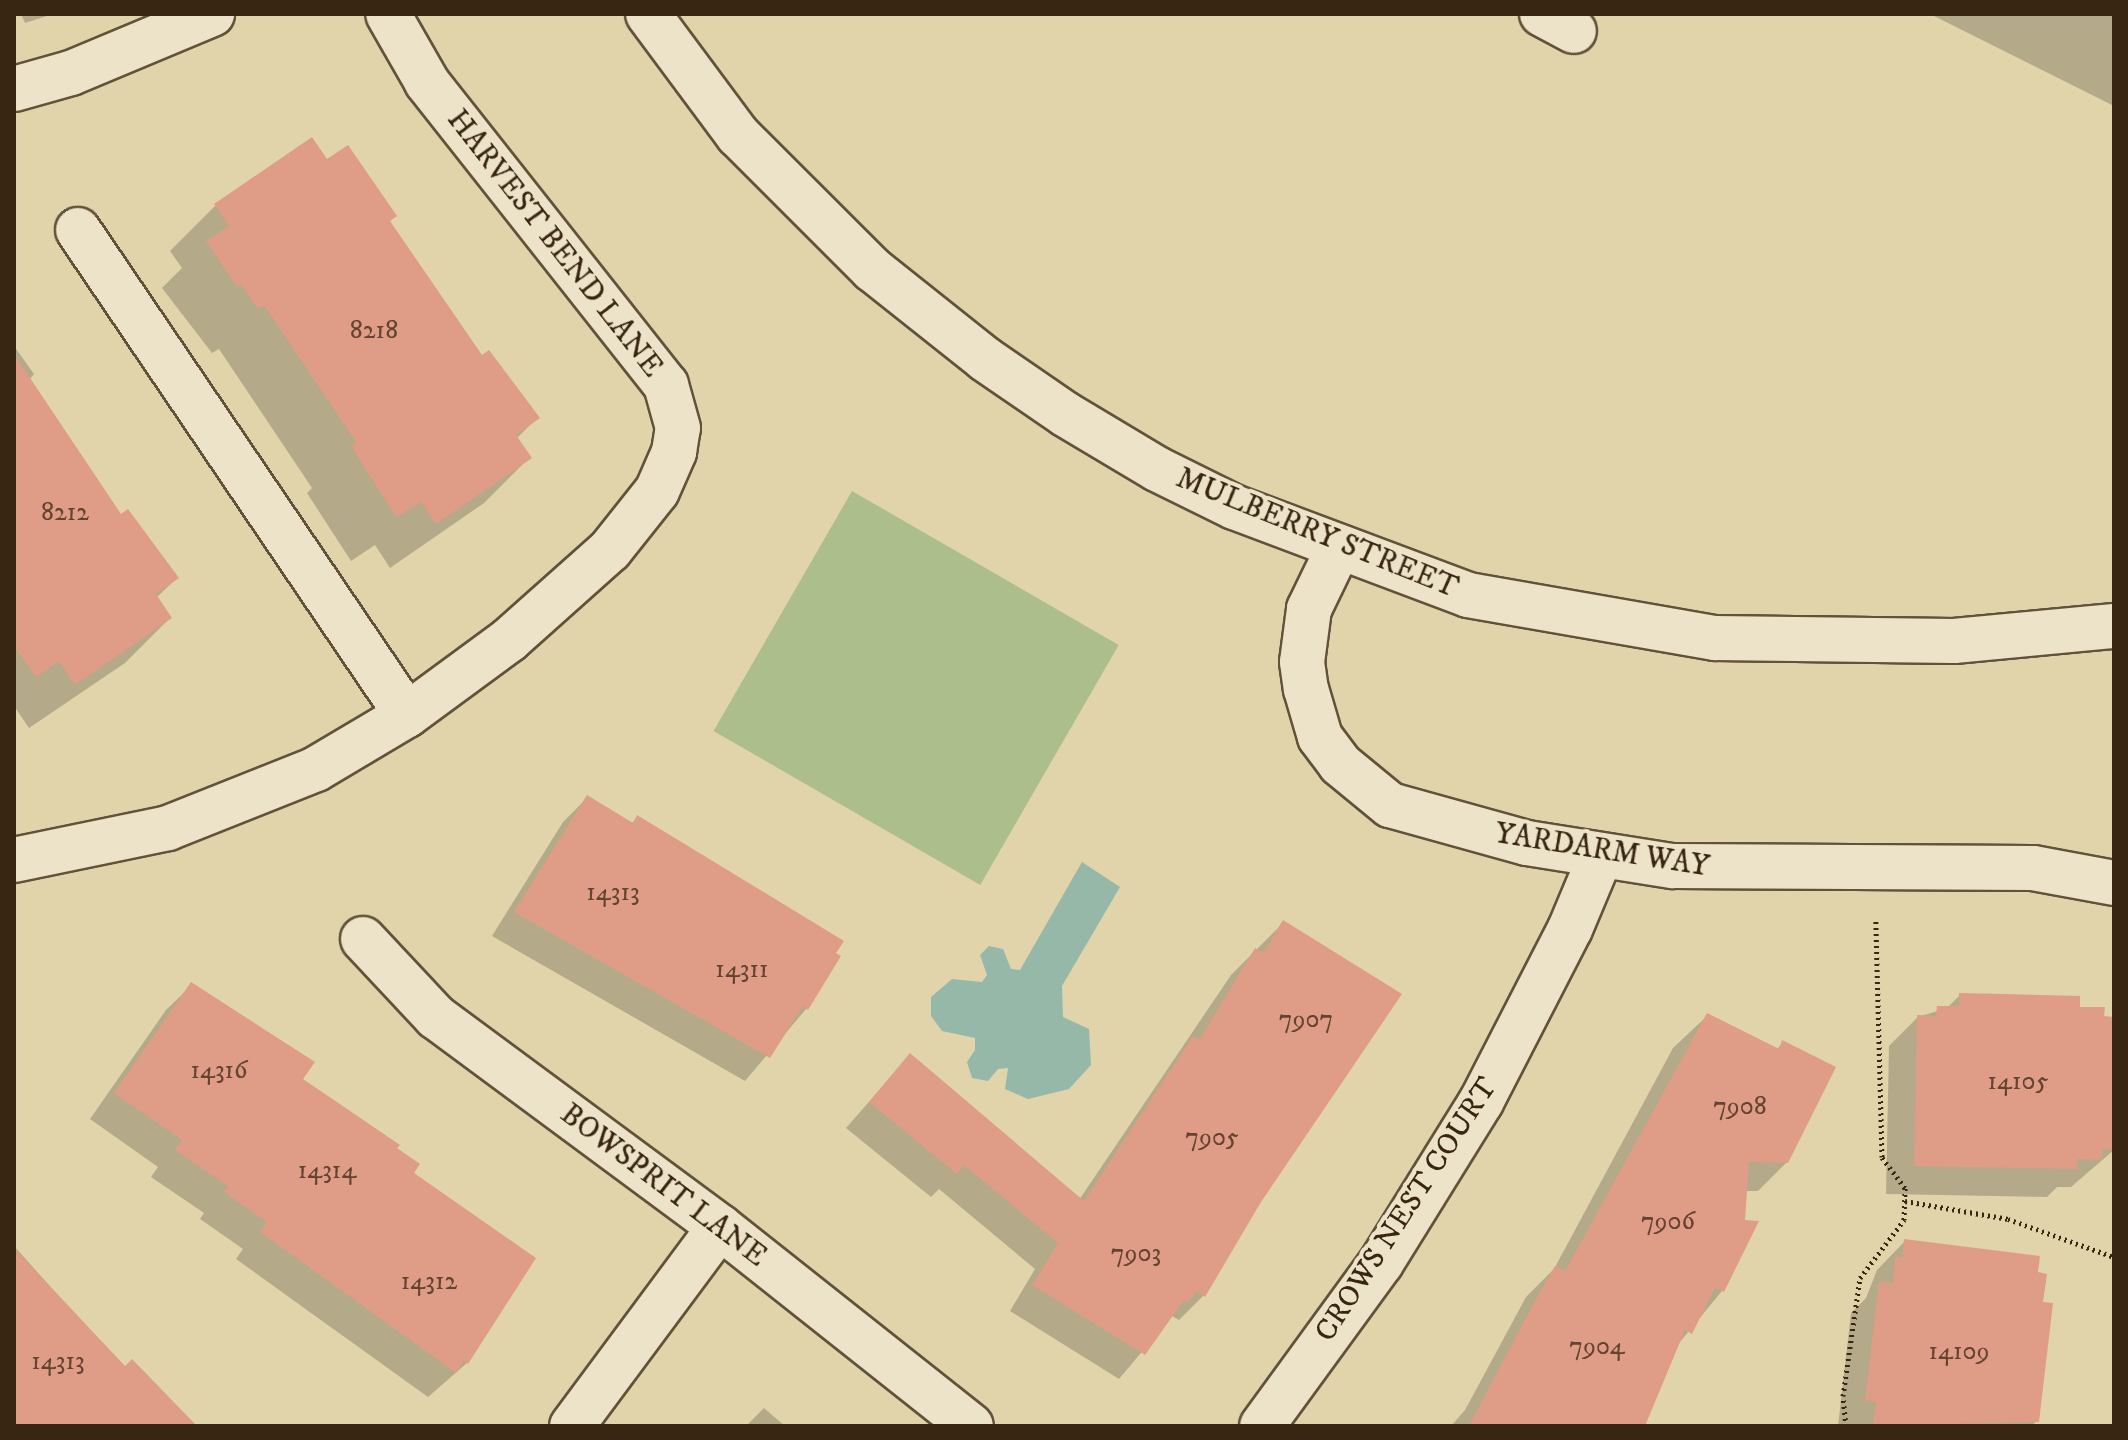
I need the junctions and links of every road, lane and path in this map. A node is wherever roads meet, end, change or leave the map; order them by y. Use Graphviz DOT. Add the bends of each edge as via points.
graph roads {
  1 [pos="212,14"];
  2 [pos="388,14"];
  3 [pos="648,14"];
  4 [pos="14,89"];
  5 [pos="78,230"];
  6 [pos="1339,547"];
  7 [pos="2114,626"];
  8 [pos="407,715"];
  9 [pos="1601,855"];
  10 [pos="14,860"];
  11 [pos="1875,867"];
  12 [pos="2114,883"];
  13 [pos="363,939"];
  14 [pos="1905,1201"];
  15 [pos="720,1227"];
  16 [pos="2114,1257"];
  17 [pos="572,1426"];
  18 [pos="971,1426"];
  19 [pos="1262,1426"];
  20 [pos="1846,1426"];
  1 -- 4 [label="street" via="71,73"];
  2 -- 8 [label="street, HARVEST BEND LANE" via="427,82 666,385 678,428 657,491 610,550 509,640"];
  3 -- 6 [label="street, MULBERRY STREET" via="738,135 802,203 872,269 985,359 1157,469 1234,507"];
  5 -- 8 [label="street"];
  6 -- 7 [label="street, MULBERRY STREET" via="1468,595 1715,638 1954,641"];
  6 -- 9 [label="street, YARDARM WAY" via="1309,609 1302,662 1312,718 1340,764 1390,805 1450,824"];
  8 -- 10 [label="street, HARVEST BEND LANE" via="316,769 217,812"];
  9 -- 11 [label="street, YARDARM WAY" via="1719,870"];
  9 -- 19 [label="street, CROWS NEST COURT" via="1570,929 1481,1102 1381,1263"];
  11 -- 12 [label="street, YARDARM WAY" via="2033,868"];
  11 -- 14 [label="path" via="1882,1157 1905,1188"];
  13 -- 15 [label="street, BOWSPRIT LANE" via="436,1017"];
  14 -- 16 [label="path" via="2008,1219"];
  14 -- 20 [label="path" via="1904,1220 1860,1278 1843,1396"];
  15 -- 17 [label="street"];
  15 -- 18 [label="street, BOWSPRIT LANE"];
}
